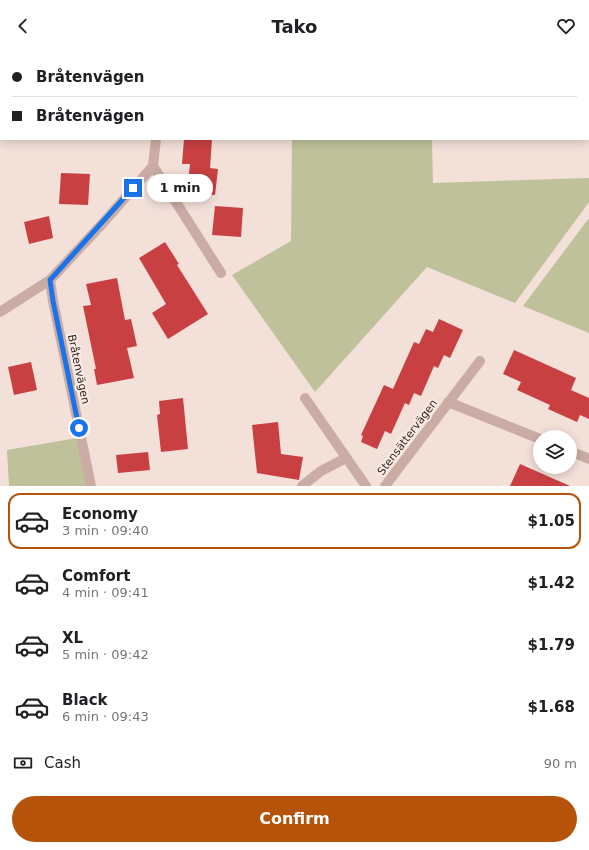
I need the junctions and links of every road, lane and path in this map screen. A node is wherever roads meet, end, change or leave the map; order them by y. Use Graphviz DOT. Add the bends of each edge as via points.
graph roads {
  1 [pos="156,140"];
  2 [pos="153,166"];
  3 [pos="221,273"];
  4 [pos="50,280"];
  5 [pos="0,312"];
  6 [pos="480,361"];
  7 [pos="305,398"];
  8 [pos="448,402"];
  9 [pos="533,436"];
  10 [pos="577,454"];
  11 [pos="346,458"];
  12 [pos="589,459"];
  13 [pos="91,486"];
  14 [pos="302,486"];
  15 [pos="366,486"];
  16 [pos="385,486"];
  1 -- 2 [label="street"];
  2 -- 3 [label="street"];
  2 -- 4 [label="street"];
  4 -- 5 [label="street"];
  4 -- 13 [label="street, Bråtenvägen"];
  6 -- 8 [label="street, Stensättervägen"];
  7 -- 11 [label="street, Stensättervägen"];
  8 -- 9 [label="street, Stensättervägen"];
  8 -- 16 [label="street, Stensättervägen"];
  10 -- 12 [label="street"];
  11 -- 14 [label="street"];
  11 -- 15 [label="street, Stensättervägen"];
}
